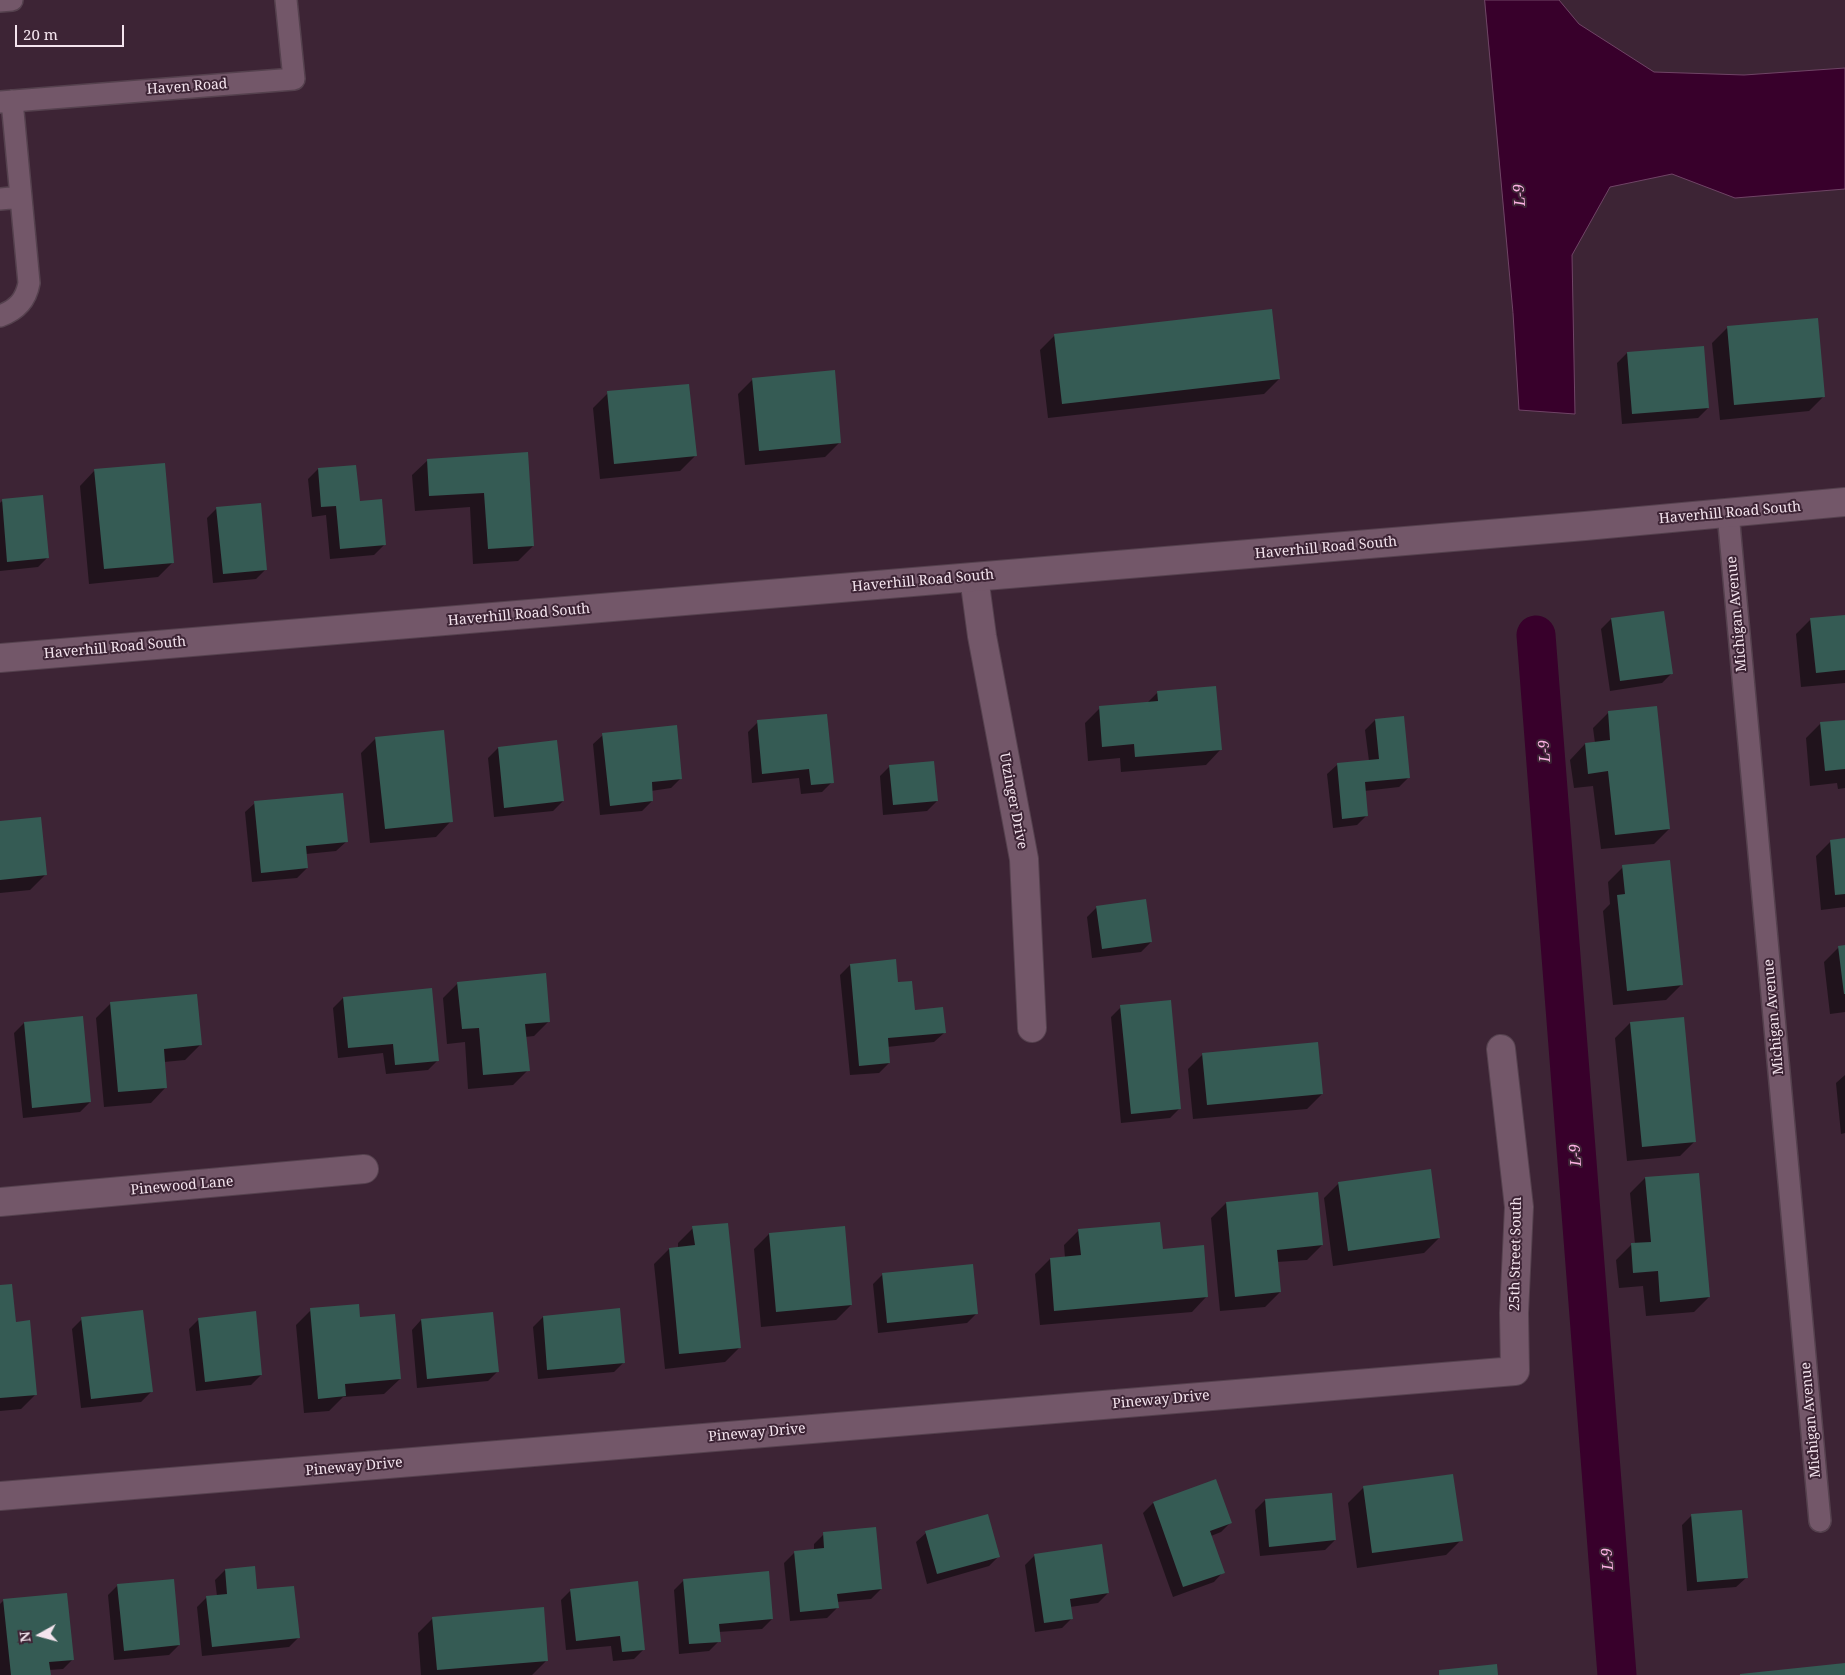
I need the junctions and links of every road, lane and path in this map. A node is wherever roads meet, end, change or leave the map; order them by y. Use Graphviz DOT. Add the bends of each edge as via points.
graph roads {
  1 [pos="12,0"];
  2 [pos="286,0"];
  3 [pos="0,1"];
  4 [pos="6,101"];
  5 [pos="21,197"];
  6 [pos="0,199"];
  7 [pos="0,316"];
  8 [pos="1845,502"];
  9 [pos="1728,513"];
  10 [pos="974,577"];
  11 [pos="0,658"];
  12 [pos="1032,1028"];
  13 [pos="1501,1049"];
  14 [pos="364,1169"];
  15 [pos="0,1202"];
  16 [pos="1514,1371"];
  17 [pos="0,1496"];
  18 [pos="1820,1521"];
  1 -- 3 [label="lane"];
  2 -- 4 [label="lane, Haven Road" via="294,79"];
  4 -- 5 [label="lane"];
  5 -- 6 [label="lane"];
  5 -- 7 [label="lane" via="29,282 27,294 12,312"];
  8 -- 9 [label="street, Haverhill Road South"];
  9 -- 10 [label="street, Haverhill Road South"];
  9 -- 18 [label="lane, Michigan Avenue"];
  10 -- 11 [label="street, Haverhill Road South"];
  10 -- 12 [label="street, Utzinger Drive" via="1024,859"];
  13 -- 16 [label="street, 25th Street South" via="1519,1207"];
  14 -- 15 [label="street, Pinewood Lane"];
  16 -- 17 [label="street, Pineway Drive"];
}
